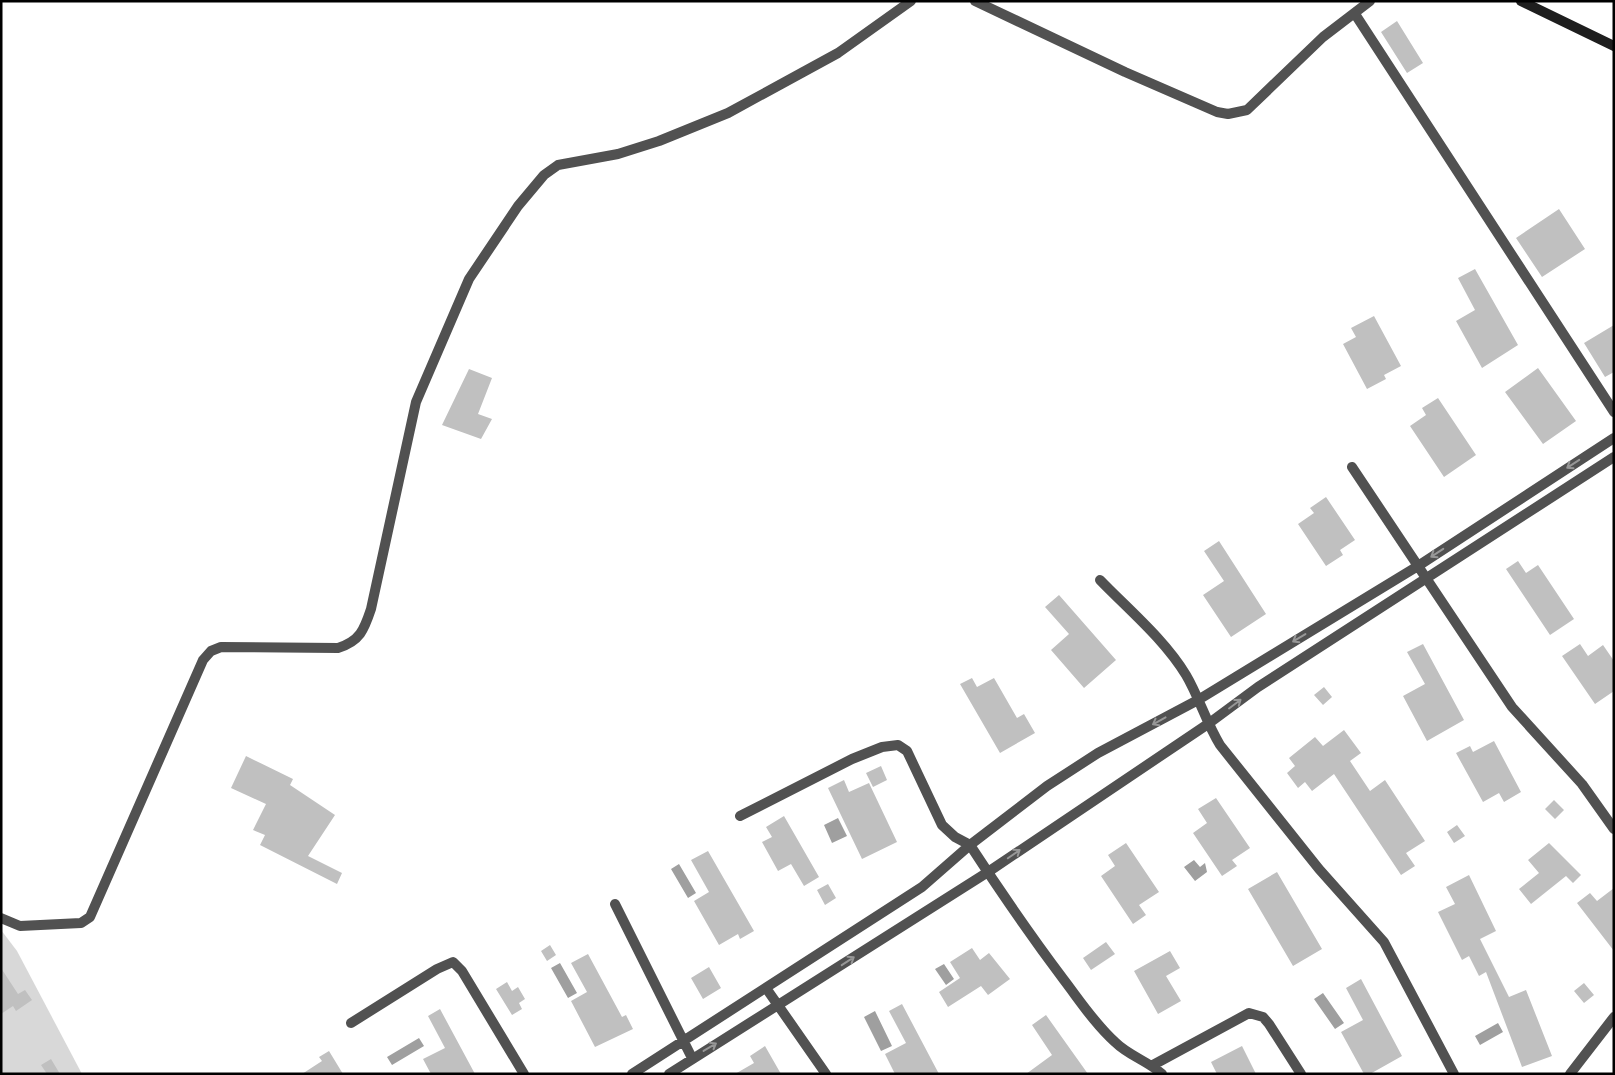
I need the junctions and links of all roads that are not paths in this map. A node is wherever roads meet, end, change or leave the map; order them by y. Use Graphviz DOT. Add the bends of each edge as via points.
graph roads {
  1 [pos="911,1"];
  2 [pos="976,1"];
  3 [pos="1370,1"];
  4 [pos="1521,1"];
  5 [pos="1355,14"];
  6 [pos="1614,46"];
  7 [pos="1614,412"];
  8 [pos="1614,438"];
  9 [pos="1614,457"];
  10 [pos="1352,467"];
  11 [pos="1418,566"];
  12 [pos="1426,579"];
  13 [pos="1100,580"];
  14 [pos="1198,700"];
  15 [pos="1208,724"];
  16 [pos="740,816"];
  17 [pos="1614,830"];
  18 [pos="970,845"];
  19 [pos="988,872"];
  20 [pos="615,904"];
  21 [pos="1,918"];
  22 [pos="766,988"];
  23 [pos="778,1006"];
  24 [pos="1614,1017"];
  25 [pos="351,1023"];
  26 [pos="683,1040"];
  27 [pos="692,1058"];
  28 [pos="1153,1065"];
  29 [pos="524,1074"];
  30 [pos="632,1074"];
  31 [pos="670,1074"];
  32 [pos="826,1074"];
  33 [pos="1162,1074"];
  34 [pos="1301,1074"];
  35 [pos="1454,1074"];
  36 [pos="1570,1074"];
  1 -- 21 [label="street" via="838,53 728,113 618,154 558,165 544,175 518,206 469,279 416,402 371,610 362,635 338,648 221,647 211,651 203,660 90,917 81,923 20,926"];
  2 -- 5 [label="street" via="1124,72 1228,114 1248,110 1323,37"];
  3 -- 5 [label="street"];
  4 -- 6 [label="main road"];
  5 -- 7 [label="street"];
  8 -- 11 [label="street, one-way"];
  9 -- 12 [label="street"];
  10 -- 11 [label="street"];
  11 -- 12 [label="street"];
  11 -- 14 [label="street, one-way"];
  15 -- 12 [label="street, one-way" via="1258,686"];
  12 -- 17 [label="street" via="1512,707 1582,784"];
  13 -- 14 [label="street" via="1174,658"];
  14 -- 15 [label="street"];
  14 -- 18 [label="street, one-way" via="1091,758 1047,786"];
  19 -- 15 [label="street, one-way"];
  15 -- 35 [label="street" via="1319,869 1384,942"];
  16 -- 18 [label="street" via="852,759 882,747 898,745 906,751 942,825 954,837"];
  18 -- 19 [label="street"];
  18 -- 22 [label="street" via="922,887"];
  23 -- 19 [label="street, one-way"];
  19 -- 28 [label="street" via="1090,1014 1129,1054"];
  20 -- 26 [label="street"];
  22 -- 23 [label="street"];
  22 -- 26 [label="street"];
  27 -- 23 [label="street, one-way"];
  23 -- 32 [label="street"];
  24 -- 36 [label="street"];
  25 -- 29 [label="street" via="453,962 462,970"];
  26 -- 27 [label="street"];
  26 -- 30 [label="street"];
  27 -- 31 [label="street"];
  28 -- 33 [label="street"];
  28 -- 34 [label="street" via="1248,1013 1263,1017"];
}
